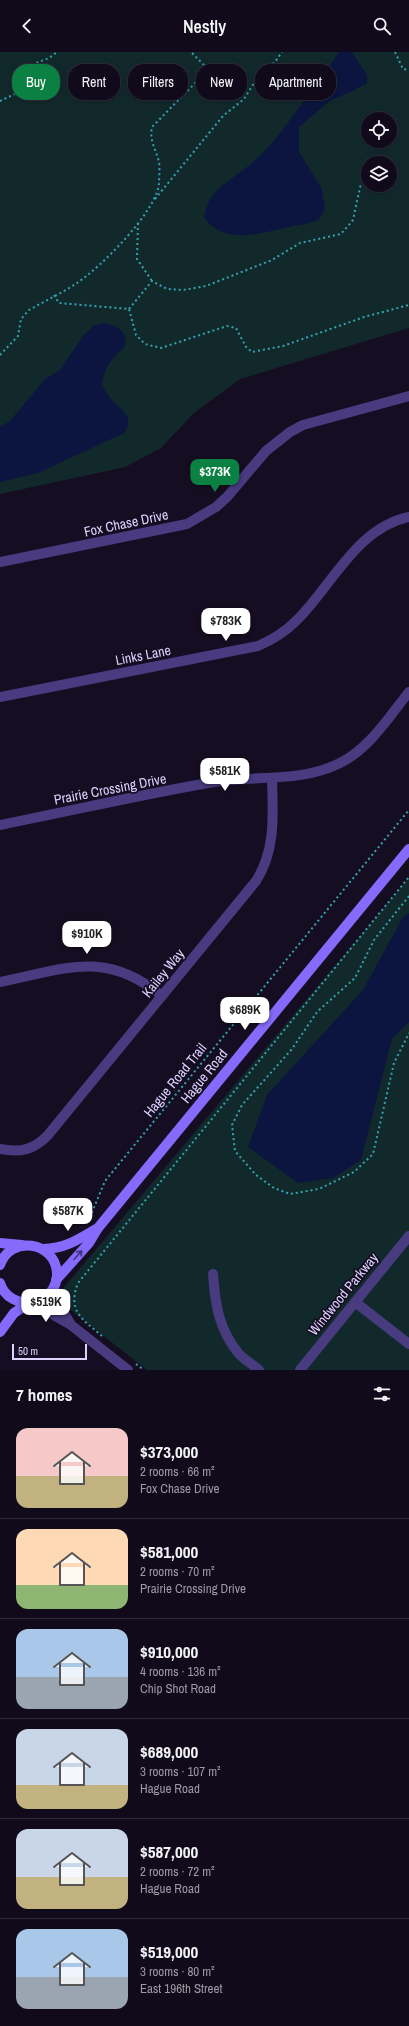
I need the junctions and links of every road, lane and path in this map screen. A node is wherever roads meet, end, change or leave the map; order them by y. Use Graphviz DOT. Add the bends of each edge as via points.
graph roads {
  1 [pos="57,52"];
  2 [pos="191,52"];
  3 [pos="282,52"];
  4 [pos="395,52"];
  5 [pos="409,70"];
  6 [pos="0,101"];
  7 [pos="361,183"];
  8 [pos="152,204"];
  9 [pos="138,222"];
  10 [pos="152,281"];
  11 [pos="54,295"];
  12 [pos="409,305"];
  13 [pos="128,309"];
  14 [pos="0,355"];
  15 [pos="409,396"];
  16 [pos="409,517"];
  17 [pos="0,562"];
  18 [pos="409,692"];
  19 [pos="0,697"];
  20 [pos="272,779"];
  21 [pos="409,810"];
  22 [pos="0,825"];
  23 [pos="409,849"];
  24 [pos="409,877"];
  25 [pos="409,896"];
  26 [pos="0,982"];
  27 [pos="162,996"];
  28 [pos="409,1033"];
  29 [pos="0,1149"];
  30 [pos="88,1222"];
  31 [pos="98,1228"];
  32 [pos="409,1236"];
  33 [pos="0,1243"];
  34 [pos="22,1245"];
  35 [pos="43,1249"];
  36 [pos="0,1265"];
  37 [pos="84,1265"];
  38 [pos="89,1269"];
  39 [pos="213,1274"];
  40 [pos="55,1283"];
  41 [pos="0,1286"];
  42 [pos="355,1302"];
  43 [pos="31,1303"];
  44 [pos="71,1325"];
  45 [pos="0,1332"];
  46 [pos="108,1340"];
  47 [pos="409,1344"];
  48 [pos="132,1360"];
  49 [pos="128,1370"];
  50 [pos="144,1370"];
  51 [pos="259,1370"];
  52 [pos="300,1370"];
  1 -- 6 [label="path" via="50,58 34,64 17,92"];
  2 -- 8 [label="path" via="207,71 152,127 150,137 159,162 159,185"];
  3 -- 8 [label="path" via="275,62 259,75 244,99 223,116"];
  4 -- 5 [label="path" via="403,69"];
  7 -- 10 [label="path" via="353,220 341,234 300,244 272,260 206,286 183,290 168,289"];
  8 -- 9 [label="path"];
  9 -- 10 [label="path" via="137,259"];
  9 -- 11 [label="path" via="105,260 78,282"];
  10 -- 13 [label="path"];
  11 -- 13 [label="path" via="59,303"];
  11 -- 14 [label="path" via="23,315 18,336"];
  12 -- 13 [label="path" via="364,317 283,346 252,352 246,347 236,328 227,326 161,348 144,344 136,335"];
  15 -- 17 [label="street, Fox Chase Drive" via="303,425 290,432 266,450 216,507 187,524"];
  16 -- 19 [label="street, Links Lane" via="394,522 369,537 295,622 258,646"];
  18 -- 20 [label="street, Prairie Crossing Drive" via="366,745 341,763 327,769"];
  20 -- 22 [label="street, Prairie Crossing Drive" via="216,782"];
  20 -- 27 [label="street, Kailey Way" via="272,838 262,872"];
  21 -- 30 [label="path, Hague Road Trail" via="105,1181"];
  23 -- 31 [label="main road, Hague Road"];
  24 -- 38 [label="path"];
  25 -- 28 [label="path" via="374,940 356,978 317,1012 292,1049 242,1105 232,1125 235,1151 256,1175 274,1188 290,1194 319,1189 354,1172 373,1154 394,1063"];
  26 -- 27 [label="street" via="91,966 117,970 129,975"];
  27 -- 29 [label="street, Kailey Way" via="48,1135 34,1147 16,1152"];
  31 -- 35 [label="main road, Hague Road" via="66,1246"];
  40 -- 31 [label="main road, Hague Road, one-way" via="89,1243"];
  32 -- 42 [label="street, Windwood Parkway"];
  33 -- 34 [label="main road, Hague Road"];
  34 -- 35 [label="main road, Hague Road"];
  34 -- 36 [label="main road" via="9,1251"];
  35 -- 40 [label="main road" via="55,1266"];
  37 -- 38 [label="path"];
  38 -- 46 [label="path" via="78,1283 74,1300 78,1315"];
  39 -- 51 [label="street" via="215,1305 224,1327 240,1354"];
  40 -- 43 [label="main road, Hague Road" via="45,1297"];
  40 -- 44 [label="street" via="57,1302"];
  41 -- 43 [label="main road" via="13,1299"];
  42 -- 47 [label="street"];
  42 -- 52 [label="street, Windwood Parkway"];
  43 -- 44 [label="street"];
  43 -- 45 [label="main road" via="14,1313"];
  44 -- 49 [label="street"];
  48 -- 50 [label="path"];
}
